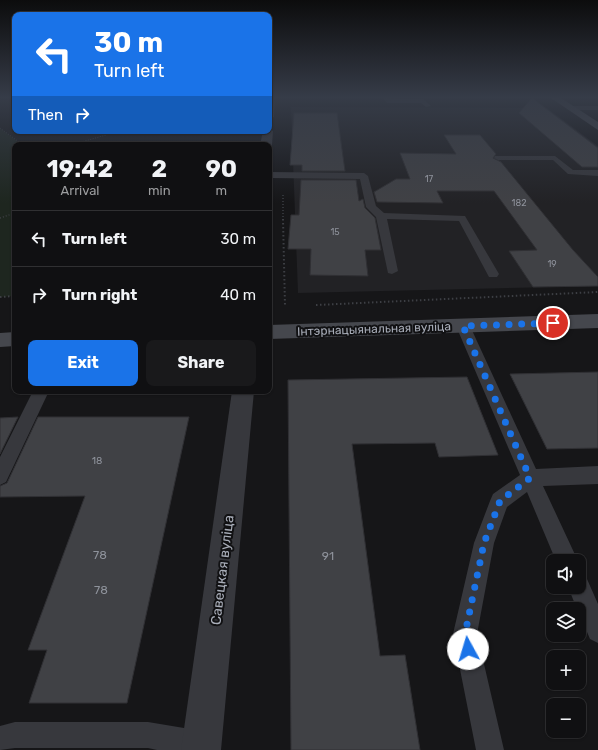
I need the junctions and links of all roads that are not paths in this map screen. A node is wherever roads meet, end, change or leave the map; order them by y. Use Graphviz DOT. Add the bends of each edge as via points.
graph roads {
  1 [pos="498,158"];
  2 [pos="598,173"];
  3 [pos="272,174"];
  4 [pos="381,216"];
  5 [pos="392,270"];
  6 [pos="493,274"];
  7 [pos="598,321"];
  8 [pos="463,326"];
  9 [pos="272,332"];
  10 [pos="12,339"];
  11 [pos="0,340"];
  12 [pos="40,394"];
  13 [pos="243,394"];
  14 [pos="598,475"];
  15 [pos="0,476"];
  16 [pos="530,478"];
  17 [pos="564,554"];
  18 [pos="582,594"];
  19 [pos="598,631"];
  20 [pos="0,739"];
  21 [pos="201,748"];
  22 [pos="490,750"];
  1 -- 2 [label="lane" via="556,158 571,172"];
  3 -- 4 [label="lane" via="364,176 371,207"];
  4 -- 5 [label="lane"];
  4 -- 6 [label="lane" via="462,218"];
  7 -- 8 [label="main road, Інтэрнацыянальная вуліца"];
  8 -- 9 [label="main road, Інтэрнацыянальная вуліца"];
  8 -- 16 [label="lane"];
  10 -- 11 [label="main road"];
  12 -- 15 [label="lane"];
  13 -- 21 [label="street, Савецкая вуліца"];
  14 -- 16 [label="lane"];
  16 -- 17 [label="lane"];
  16 -- 22 [label="lane" via="500,501 484,543 465,634"];
  18 -- 19 [label="lane"];
  20 -- 21 [label="lane" via="15,735 148,735"];
}
